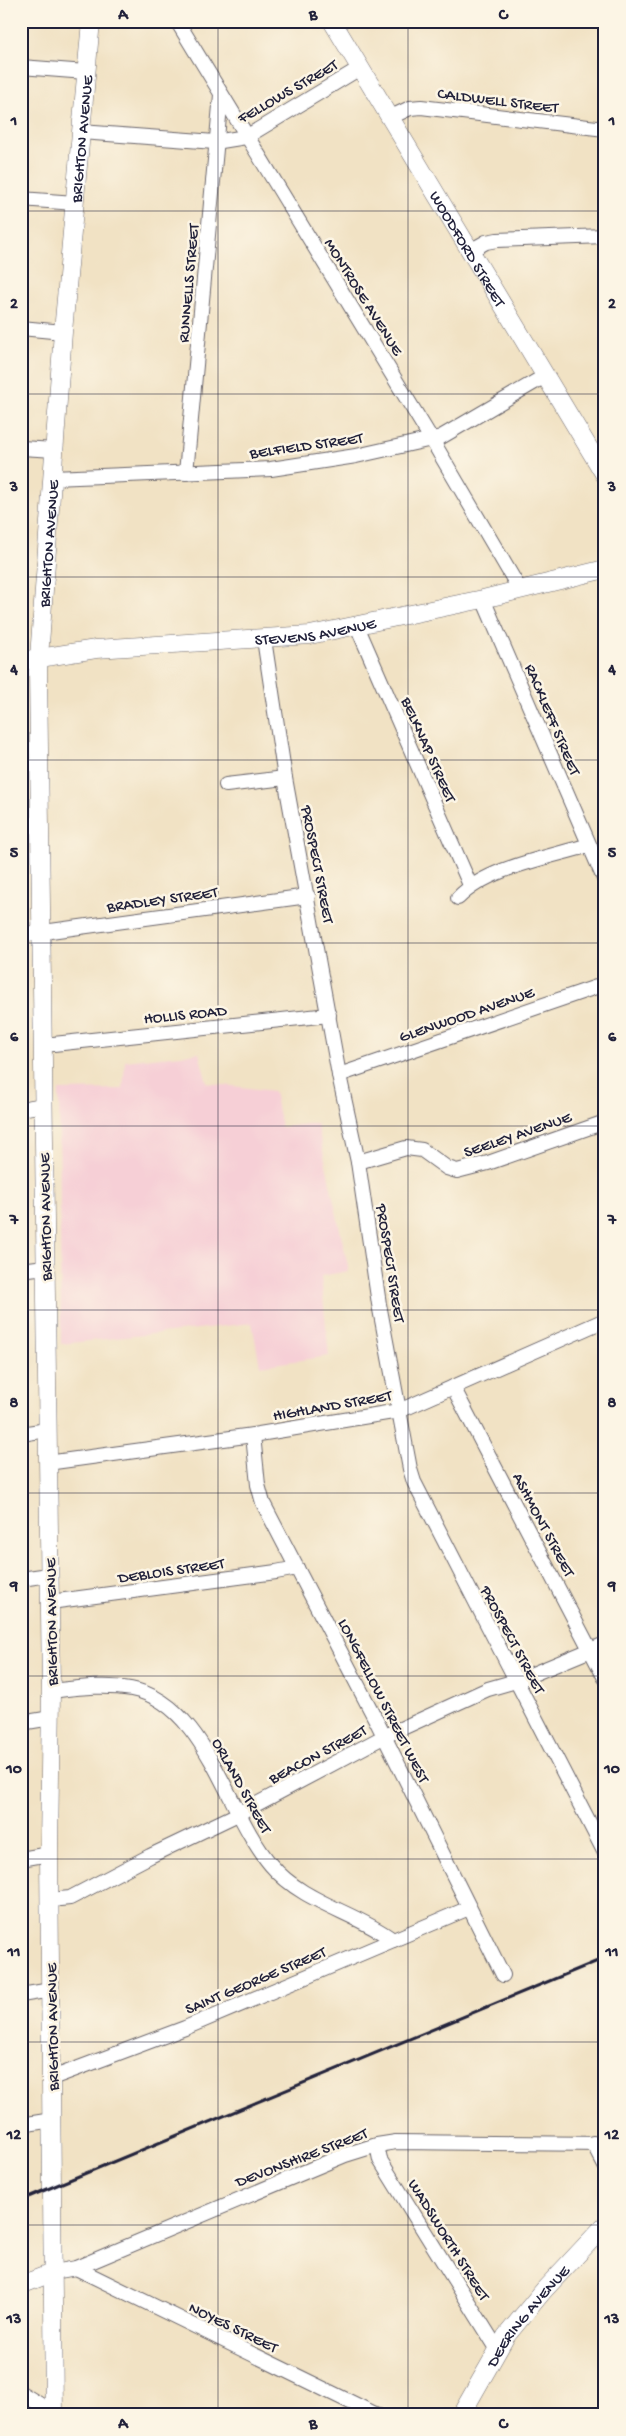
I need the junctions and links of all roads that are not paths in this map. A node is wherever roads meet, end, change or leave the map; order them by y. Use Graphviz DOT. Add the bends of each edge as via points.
graph roads {
  1 [pos="91,21"];
  2 [pos="176,21"];
  3 [pos="332,21"];
  4 [pos="21,67"];
  5 [pos="360,68"];
  6 [pos="86,72"];
  7 [pos="221,95"];
  8 [pos="389,118"];
  9 [pos="605,129"];
  10 [pos="81,132"];
  11 [pos="246,137"];
  12 [pos="215,142"];
  13 [pos="21,199"];
  14 [pos="75,203"];
  15 [pos="605,236"];
  16 [pos="470,251"];
  17 [pos="21,328"];
  18 [pos="63,332"];
  19 [pos="545,376"];
  20 [pos="432,440"];
  21 [pos="21,448"];
  22 [pos="55,450"];
  23 [pos="186,473"];
  24 [pos="605,475"];
  25 [pos="53,478"];
  26 [pos="605,569"];
  27 [pos="520,590"];
  28 [pos="483,599"];
  29 [pos="357,626"];
  30 [pos="264,638"];
  31 [pos="30,659"];
  32 [pos="286,778"];
  33 [pos="226,785"];
  34 [pos="589,845"];
  35 [pos="605,881"];
  36 [pos="470,885"];
  37 [pos="308,896"];
  38 [pos="458,898"];
  39 [pos="42,932"];
  40 [pos="21,935"];
  41 [pos="605,984"];
  42 [pos="329,1015"];
  43 [pos="44,1045"];
  44 [pos="339,1075"];
  45 [pos="43,1105"];
  46 [pos="21,1109"];
  47 [pos="605,1122"];
  48 [pos="358,1162"];
  49 [pos="44,1267"];
  50 [pos="21,1270"];
  51 [pos="605,1320"];
  52 [pos="454,1387"];
  53 [pos="399,1411"];
  54 [pos="47,1430"];
  55 [pos="21,1434"];
  56 [pos="253,1435"];
  57 [pos="48,1464"];
  58 [pos="297,1568"];
  59 [pos="49,1575"];
  60 [pos="21,1579"];
  61 [pos="50,1602"];
  62 [pos="605,1644"];
  63 [pos="591,1650"];
  64 [pos="605,1678"];
  65 [pos="516,1681"];
  66 [pos="51,1691"];
  67 [pos="51,1718"];
  68 [pos="21,1723"];
  69 [pos="385,1736"];
  70 [pos="238,1814"];
  71 [pos="605,1853"];
  72 [pos="49,1854"];
  73 [pos="21,1859"];
  74 [pos="50,1900"];
  75 [pos="470,1908"];
  76 [pos="393,1940"];
  77 [pos="503,1975"];
  78 [pos="51,1990"];
  79 [pos="21,1995"];
  80 [pos="52,2078"];
  81 [pos="52,2120"];
  82 [pos="21,2125"];
  83 [pos="599,2144"];
  84 [pos="377,2145"];
  85 [pos="605,2166"];
  86 [pos="605,2225"];
  87 [pos="76,2268"];
  88 [pos="54,2272"];
  89 [pos="21,2284"];
  90 [pos="498,2350"];
  91 [pos="21,2393"];
  92 [pos="55,2414"];
  93 [pos="376,2415"];
  94 [pos="461,2415"];
  1 -- 6 [label="main road, BRIGHTON AVENUE"];
  2 -- 7 [label="street, MONTROSE AVENUE"];
  3 -- 5 [label="main road, WOODFORD STREET"];
  4 -- 6 [label="street"];
  5 -- 8 [label="main road, WOODFORD STREET"];
  5 -- 11 [label="street, FELLOWS STREET"];
  6 -- 10 [label="main road, BRIGHTON AVENUE"];
  7 -- 11 [label="street, MONTROSE AVENUE"];
  7 -- 12 [label="street, RUNNELLS STREET"];
  8 -- 9 [label="street, CALDWELL STREET" via="410,108 421,108"];
  8 -- 16 [label="main road, WOODFORD STREET"];
  10 -- 12 [label="street, FELLOWS STREET"];
  10 -- 14 [label="main road, BRIGHTON AVENUE"];
  11 -- 12 [label="street, FELLOWS STREET"];
  11 -- 20 [label="street, MONTROSE AVENUE"];
  12 -- 23 [label="street, RUNNELLS STREET"];
  13 -- 14 [label="street"];
  14 -- 18 [label="main road, BRIGHTON AVENUE"];
  15 -- 16 [label="street" via="498,240 486,242"];
  16 -- 19 [label="main road, WOODFORD STREET"];
  17 -- 18 [label="street"];
  18 -- 22 [label="main road, BRIGHTON AVENUE"];
  19 -- 20 [label="street, BELFIELD STREET"];
  19 -- 24 [label="main road, WOODFORD STREET"];
  20 -- 23 [label="street, BELFIELD STREET" via="290,467"];
  20 -- 27 [label="street, MONTROSE AVENUE"];
  21 -- 22 [label="street"];
  22 -- 25 [label="main road, BRIGHTON AVENUE"];
  23 -- 25 [label="street, BELFIELD STREET"];
  25 -- 31 [label="main road, BRIGHTON AVENUE"];
  26 -- 27 [label="main road, STEVENS AVENUE"];
  27 -- 28 [label="main road, STEVENS AVENUE"];
  28 -- 29 [label="main road, STEVENS AVENUE"];
  28 -- 34 [label="street, RACKLEFF STREET"];
  29 -- 30 [label="main road, STEVENS AVENUE" via="310,635"];
  29 -- 36 [label="street, BELKNAP STREET"];
  30 -- 31 [label="main road, STEVENS AVENUE" via="96,649"];
  30 -- 32 [label="street, PROSPECT STREET"];
  31 -- 39 [label="main road, BRIGHTON AVENUE"];
  32 -- 33 [label="street"];
  32 -- 37 [label="street, PROSPECT STREET"];
  34 -- 35 [label="street, RACKLEFF STREET"];
  34 -- 36 [label="street" via="502,871"];
  36 -- 38 [label="street"];
  37 -- 39 [label="street, BRADLEY STREET"];
  37 -- 42 [label="street, PROSPECT STREET"];
  39 -- 40 [label="street, BRADLEY STREET"];
  39 -- 43 [label="main road, BRIGHTON AVENUE"];
  41 -- 44 [label="street, GLENWOOD AVENUE"];
  42 -- 43 [label="street, HOLLIS ROAD"];
  42 -- 44 [label="street, PROSPECT STREET"];
  43 -- 45 [label="main road, BRIGHTON AVENUE"];
  44 -- 48 [label="street, PROSPECT STREET"];
  45 -- 46 [label="street"];
  45 -- 49 [label="main road, BRIGHTON AVENUE"];
  47 -- 48 [label="street, SEELEY AVENUE" via="457,1171 447,1168 422,1150 406,1148"];
  48 -- 53 [label="street, PROSPECT STREET"];
  49 -- 50 [label="street"];
  49 -- 54 [label="main road, BRIGHTON AVENUE"];
  51 -- 52 [label="street, HIGHLAND STREET"];
  52 -- 53 [label="street, HIGHLAND STREET"];
  52 -- 63 [label="street, ASHMONT STREET"];
  53 -- 56 [label="street, HIGHLAND STREET"];
  53 -- 65 [label="street, PROSPECT STREET" via="414,1482"];
  54 -- 55 [label="street"];
  54 -- 57 [label="main road, BRIGHTON AVENUE"];
  56 -- 57 [label="street, HIGHLAND STREET"];
  56 -- 58 [label="street, LONGFELLOW STREET WEST" via="262,1503"];
  57 -- 59 [label="main road, BRIGHTON AVENUE"];
  58 -- 61 [label="street, DEBLOIS STREET"];
  58 -- 69 [label="street, LONGFELLOW STREET WEST"];
  59 -- 60 [label="street"];
  59 -- 61 [label="main road, BRIGHTON AVENUE"];
  61 -- 66 [label="main road, BRIGHTON AVENUE"];
  62 -- 63 [label="street, BEACON STREET"];
  63 -- 64 [label="street, ASHMONT STREET"];
  63 -- 65 [label="street, BEACON STREET"];
  65 -- 69 [label="street, BEACON STREET" via="488,1689"];
  65 -- 71 [label="street, PROSPECT STREET"];
  66 -- 67 [label="main road, BRIGHTON AVENUE"];
  66 -- 70 [label="street, ORLAND STREET" via="130,1688 164,1702 196,1737"];
  67 -- 68 [label="street"];
  67 -- 72 [label="main road, BRIGHTON AVENUE"];
  69 -- 70 [label="street, BEACON STREET"];
  69 -- 75 [label="street, LONGFELLOW STREET WEST"];
  70 -- 74 [label="street, BEACON STREET" via="70,1898"];
  70 -- 76 [label="street, ORLAND STREET" via="259,1850 286,1880 322,1904 374,1926"];
  72 -- 73 [label="street"];
  72 -- 74 [label="main road, BRIGHTON AVENUE"];
  74 -- 78 [label="main road, BRIGHTON AVENUE"];
  75 -- 76 [label="street, SAINT GEORGE STREET"];
  75 -- 77 [label="street, LONGFELLOW STREET WEST"];
  76 -- 80 [label="street, SAINT GEORGE STREET" via="220,2013"];
  78 -- 79 [label="street"];
  78 -- 80 [label="main road, BRIGHTON AVENUE"];
  80 -- 81 [label="main road, BRIGHTON AVENUE"];
  81 -- 82 [label="street"];
  81 -- 88 [label="main road, BRIGHTON AVENUE"];
  83 -- 84 [label="street, DEVONSHIRE STREET" via="396,2142"];
  83 -- 85 [label="street"];
  84 -- 87 [label="street, DEVONSHIRE STREET" via="345,2155"];
  84 -- 90 [label="street, WADSWORTH STREET" via="380,2160"];
  86 -- 90 [label="main road, DEERING AVENUE" via="520,2318"];
  87 -- 88 [label="street, DEVONSHIRE STREET"];
  87 -- 93 [label="street, NOYES STREET"];
  88 -- 89 [label="main road"];
  88 -- 92 [label="main road, BRIGHTON AVENUE"];
  90 -- 94 [label="main road, DEERING AVENUE"];
  91 -- 92 [label="street"];
}
